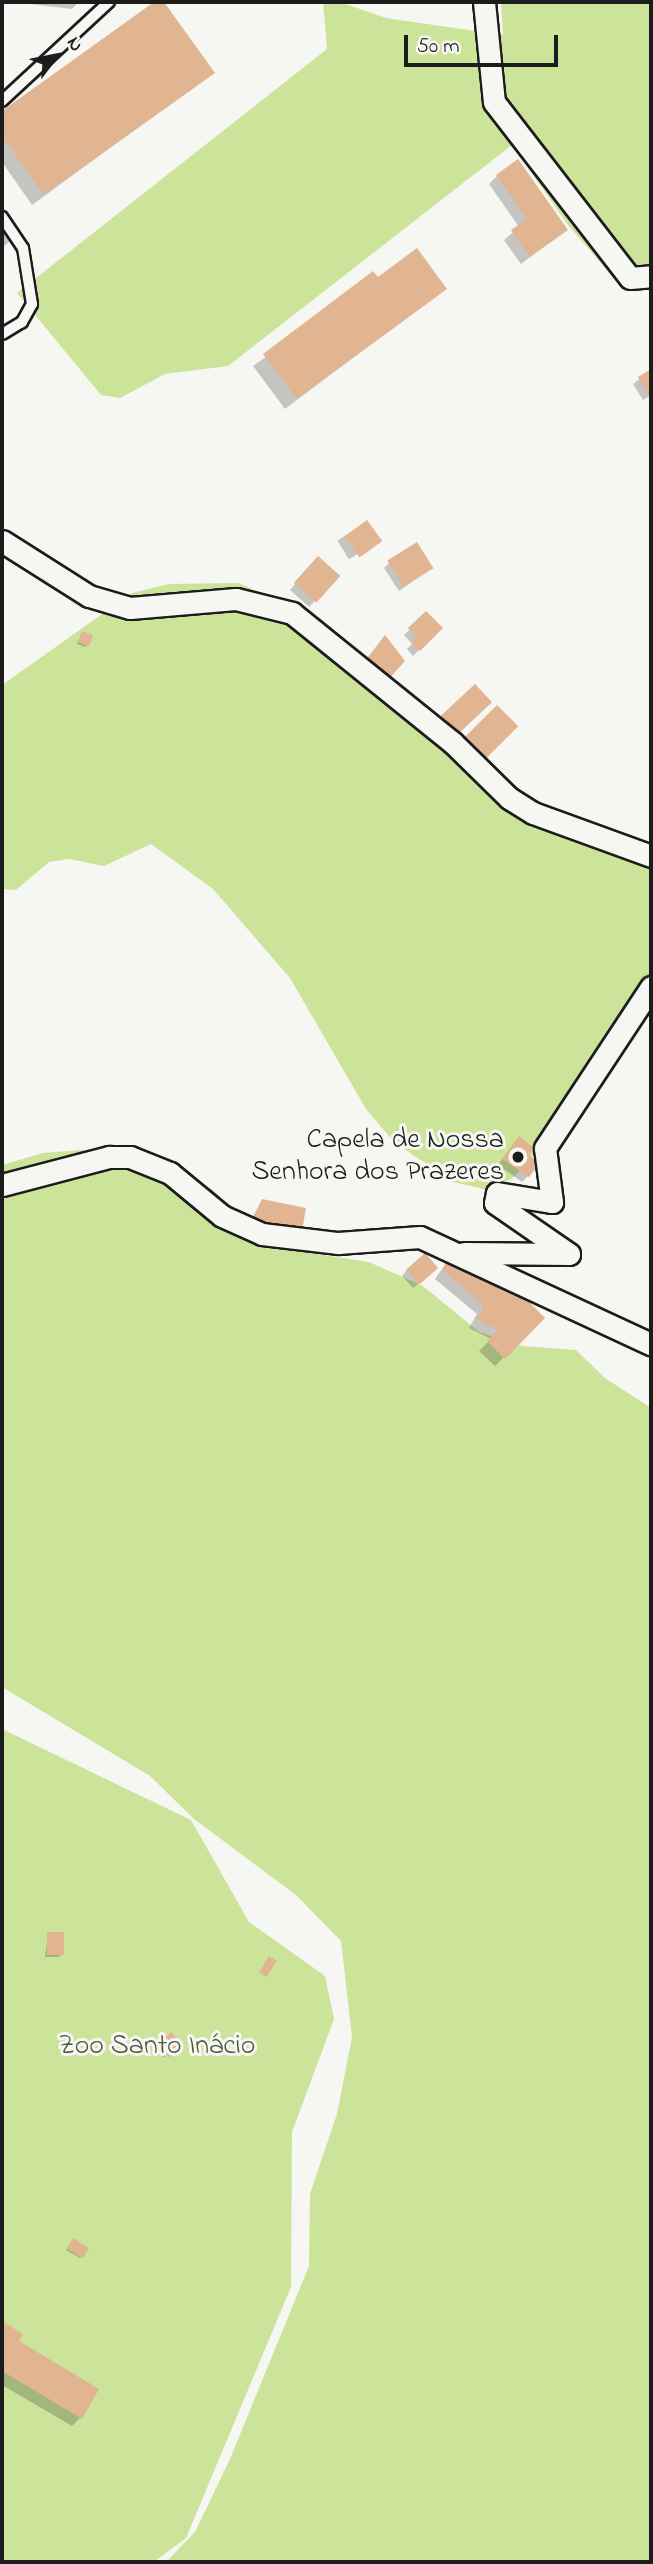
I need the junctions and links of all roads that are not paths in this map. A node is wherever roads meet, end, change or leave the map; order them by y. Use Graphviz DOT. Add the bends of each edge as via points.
graph roads {
  1 [pos="109,2"];
  2 [pos="484,2"];
  3 [pos="2,101"];
  4 [pos="2,218"];
  5 [pos="651,276"];
  6 [pos="2,334"];
  7 [pos="2,541"];
  8 [pos="651,856"];
  9 [pos="651,987"];
  10 [pos="2,1185"];
  11 [pos="457,1252"];
  12 [pos="651,1344"];
  1 -- 3 [label="lane"];
  2 -- 5 [label="street" via="494,102 629,278"];
  4 -- 6 [label="lane" via="23,248 32,304 22,322"];
  7 -- 8 [label="street" via="89,596 130,608 236,599 292,613 452,742 509,798 533,813"];
  9 -- 11 [label="street" via="545,1148 552,1202 497,1193 495,1203 569,1254"];
  10 -- 11 [label="street" via="109,1157 130,1157 170,1172 222,1216 262,1234 338,1243 420,1237"];
  11 -- 12 [label="street"];
}
